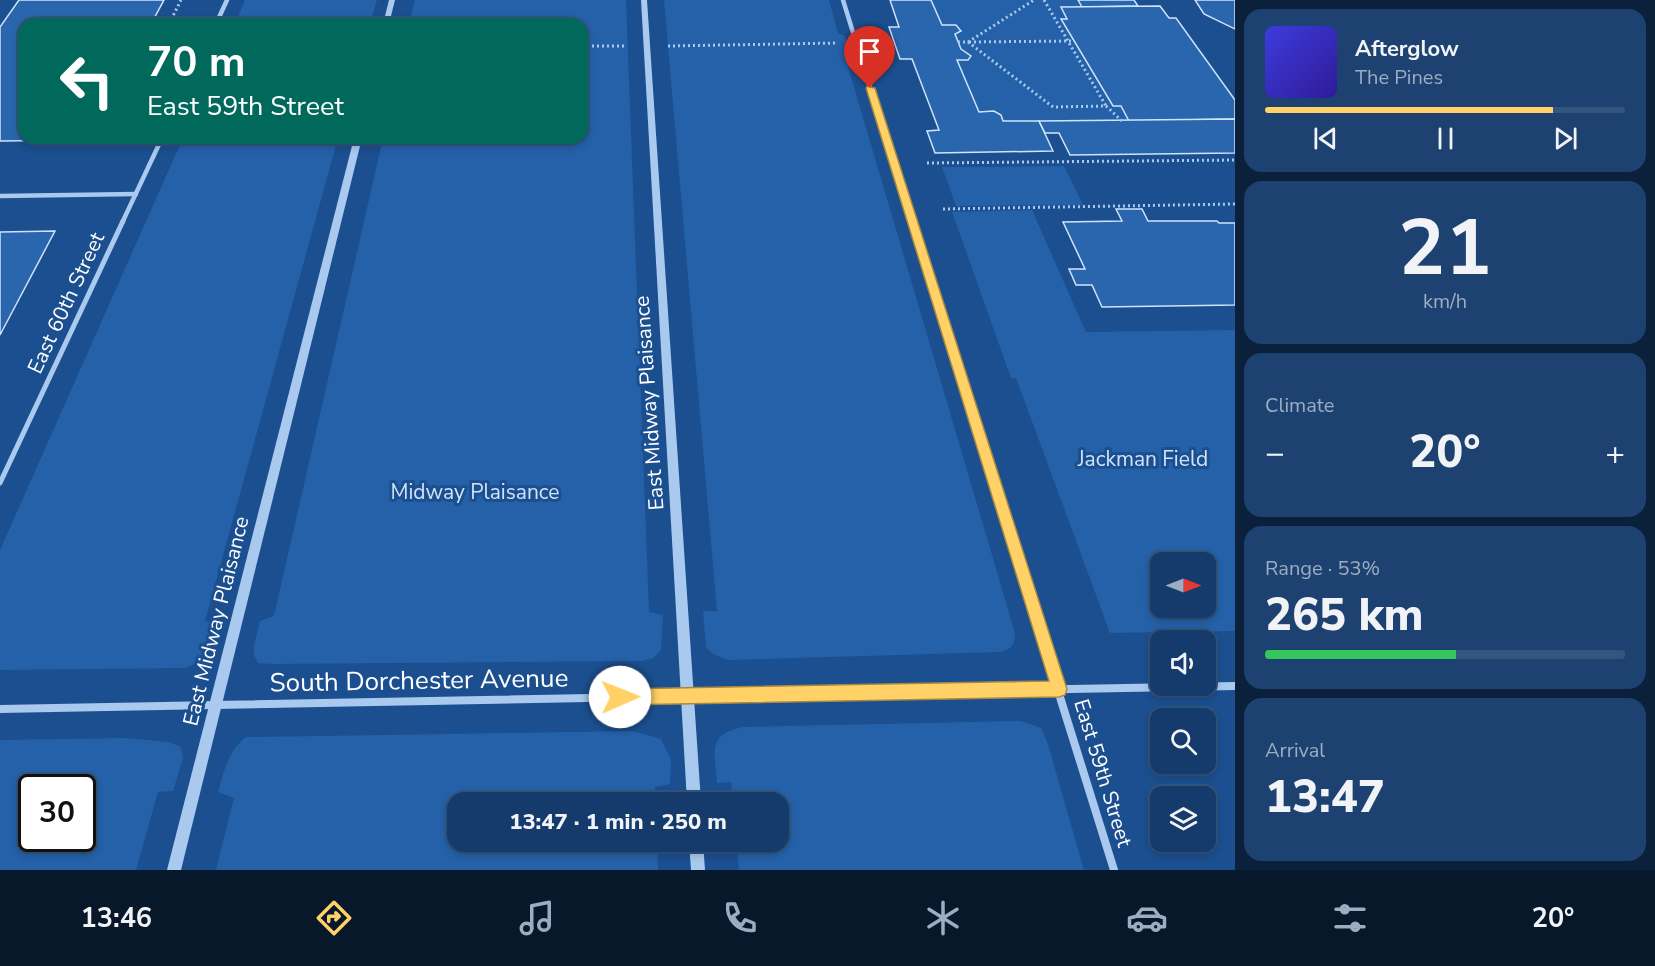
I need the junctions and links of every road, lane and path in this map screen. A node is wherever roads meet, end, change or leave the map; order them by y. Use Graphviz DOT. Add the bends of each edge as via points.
graph roads {
  1 [pos="181,0"];
  2 [pos="227,0"];
  3 [pos="392,0"];
  4 [pos="644,0"];
  5 [pos="843,0"];
  6 [pos="1034,0"];
  7 [pos="1044,0"];
  8 [pos="172,18"];
  9 [pos="219,18"];
  10 [pos="388,18"];
  11 [pos="1066,41"];
  12 [pos="1074,41"];
  13 [pos="958,42"];
  14 [pos="968,42"];
  15 [pos="847,43"];
  16 [pos="588,46"];
  17 [pos="627,46"];
  18 [pos="668,46"];
  19 [pos="1106,106"];
  20 [pos="1122,121"];
  21 [pos="159,144"];
  22 [pos="357,144"];
  23 [pos="1235,160"];
  24 [pos="927,163"];
  25 [pos="136,194"];
  26 [pos="0,196"];
  27 [pos="1235,204"];
  28 [pos="943,209"];
  29 [pos="0,483"];
  30 [pos="1235,686"];
  31 [pos="1059,689"];
  32 [pos="687,696"];
  33 [pos="217,704"];
  34 [pos="0,709"];
  35 [pos="693,792"];
  36 [pos="697,852"];
  37 [pos="174,870"];
  38 [pos="698,870"];
  39 [pos="1114,870"];
  1 -- 8 [label="path"];
  2 -- 9 [label="street"];
  3 -- 10 [label="street"];
  4 -- 32 [label="street, East Midway Plaisance"];
  5 -- 31 [label="street, East 59th Street"];
  6 -- 14 [label="path"];
  7 -- 11 [label="path"];
  11 -- 12 [label="path"];
  11 -- 14 [label="path"];
  11 -- 19 [label="path"];
  13 -- 14 [label="path"];
  14 -- 19 [label="path" via="1053,106"];
  15 -- 18 [label="path"];
  16 -- 17 [label="path"];
  19 -- 20 [label="path"];
  21 -- 25 [label="street, East 60th Street"];
  22 -- 33 [label="street, East Midway Plaisance"];
  23 -- 24 [label="path"];
  25 -- 26 [label="street"];
  25 -- 29 [label="street, East 60th Street"];
  27 -- 28 [label="path"];
  30 -- 31 [label="street, South Dorchester Avenue"];
  31 -- 32 [label="street, South Dorchester Avenue"];
  31 -- 39 [label="street, East 59th Street"];
  32 -- 33 [label="street, South Dorchester Avenue"];
  32 -- 35 [label="street, East Midway Plaisance"];
  33 -- 34 [label="street, South Dorchester Avenue"];
  33 -- 37 [label="street, East Midway Plaisance"];
  36 -- 38 [label="street"];
}
